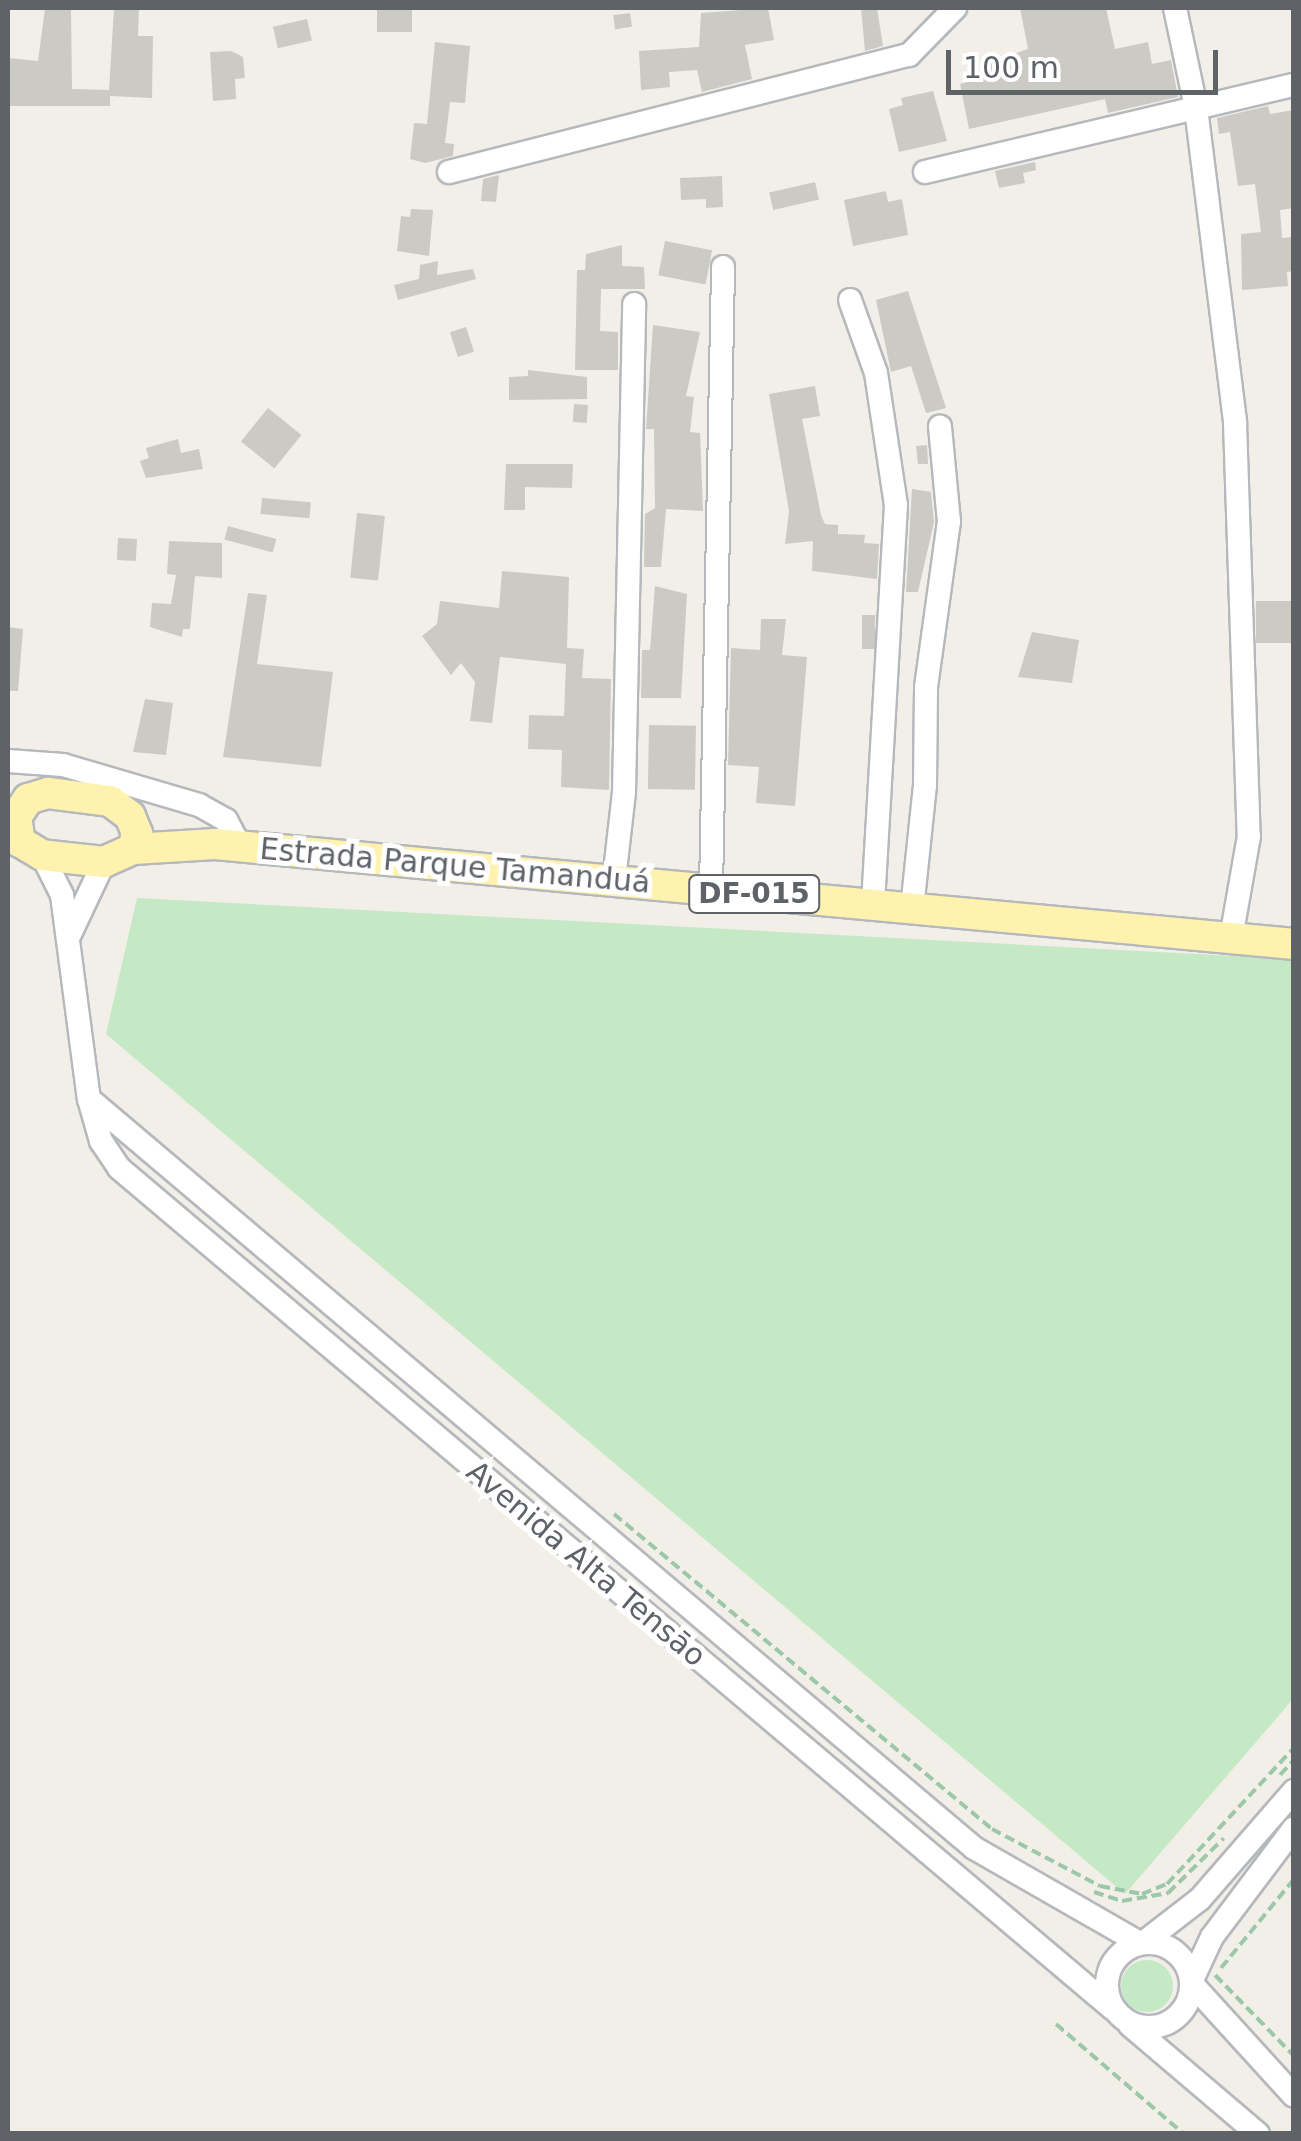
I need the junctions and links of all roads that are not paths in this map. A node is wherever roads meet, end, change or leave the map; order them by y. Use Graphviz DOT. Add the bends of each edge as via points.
graph roads {
  1 [pos="955,8"];
  2 [pos="1174,8"];
  3 [pos="1294,86"];
  4 [pos="1196,108"];
  5 [pos="449,172"];
  6 [pos="925,172"];
  7 [pos="723,267"];
  8 [pos="850,300"];
  9 [pos="634,304"];
  10 [pos="940,426"];
  11 [pos="8,761"];
  12 [pos="18,801"];
  13 [pos="130,816"];
  14 [pos="227,845"];
  15 [pos="23,846"];
  16 [pos="133,849"];
  17 [pos="104,862"];
  18 [pos="614,880"];
  19 [pos="711,889"];
  20 [pos="873,905"];
  21 [pos="912,909"];
  22 [pos="69,938"];
  23 [pos="1231,938"];
  24 [pos="1294,944"];
  25 [pos="89,1098"];
  26 [pos="1294,1791"];
  27 [pos="1294,1828"];
  28 [pos="1142,1943"];
  29 [pos="1192,1982"];
  30 [pos="1121,2017"];
  31 [pos="1294,2096"];
  32 [pos="1258,2134"];
  1 -- 5 [label="street" via="909,55"];
  2 -- 4 [label="street"];
  3 -- 4 [label="street"];
  4 -- 6 [label="street"];
  4 -- 23 [label="street" via="1235,422 1248,836"];
  7 -- 19 [label="street"];
  8 -- 20 [label="street" via="884,407 896,505"];
  9 -- 18 [label="street" via="624,792"];
  10 -- 21 [label="street" via="949,522 926,688 925,786"];
  11 -- 14 [label="street" via="63,765 199,805 226,820"];
  12 -- 13 [label="main road, DF-015" via="81,794"];
  12 -- 15 [label="main road, DF-015"];
  13 -- 14 [label="main road, Estrada Parque Tamanduá / DF-015"];
  13 -- 16 [label="main road" via="137,833"];
  14 -- 16 [label="main road, Estrada Parque Tamanduá / DF-015"];
  14 -- 18 [label="main road, Estrada Parque Tamanduá / DF-015"];
  15 -- 17 [label="main road"];
  15 -- 22 [label="street, Avenida Alta Tensāo" via="62,895"];
  16 -- 17 [label="main road, DF-015"];
  17 -- 22 [label="street"];
  18 -- 19 [label="main road, Estrada Parque Tamanduá / DF-015"];
  19 -- 20 [label="main road, Estrada Parque Tamanduá / DF-015"];
  20 -- 21 [label="main road, Estrada Parque Tamanduá / DF-015"];
  21 -- 23 [label="main road, Estrada Parque Tamanduá / DF-015"];
  22 -- 25 [label="street, Avenida Alta Tensāo"];
  23 -- 24 [label="main road, Estrada Parque Tamanduá / DF-015"];
  25 -- 28 [label="street, Avenida Alta Tensāo" via="219,1215 974,1848"];
  25 -- 30 [label="street, Avenida Alta Tensāo" via="101,1141 130,1179"];
  26 -- 28 [label="street" via="1200,1899"];
  27 -- 29 [label="street" via="1212,1937"];
  28 -- 29 [label="street" via="1170,1948"];
  28 -- 30 [label="street" via="1109,1969"];
  29 -- 30 [label="street" via="1183,2011 1160,2027"];
  29 -- 31 [label="street"];
  30 -- 32 [label="street, Avenida Alta Tensāo"];
}
